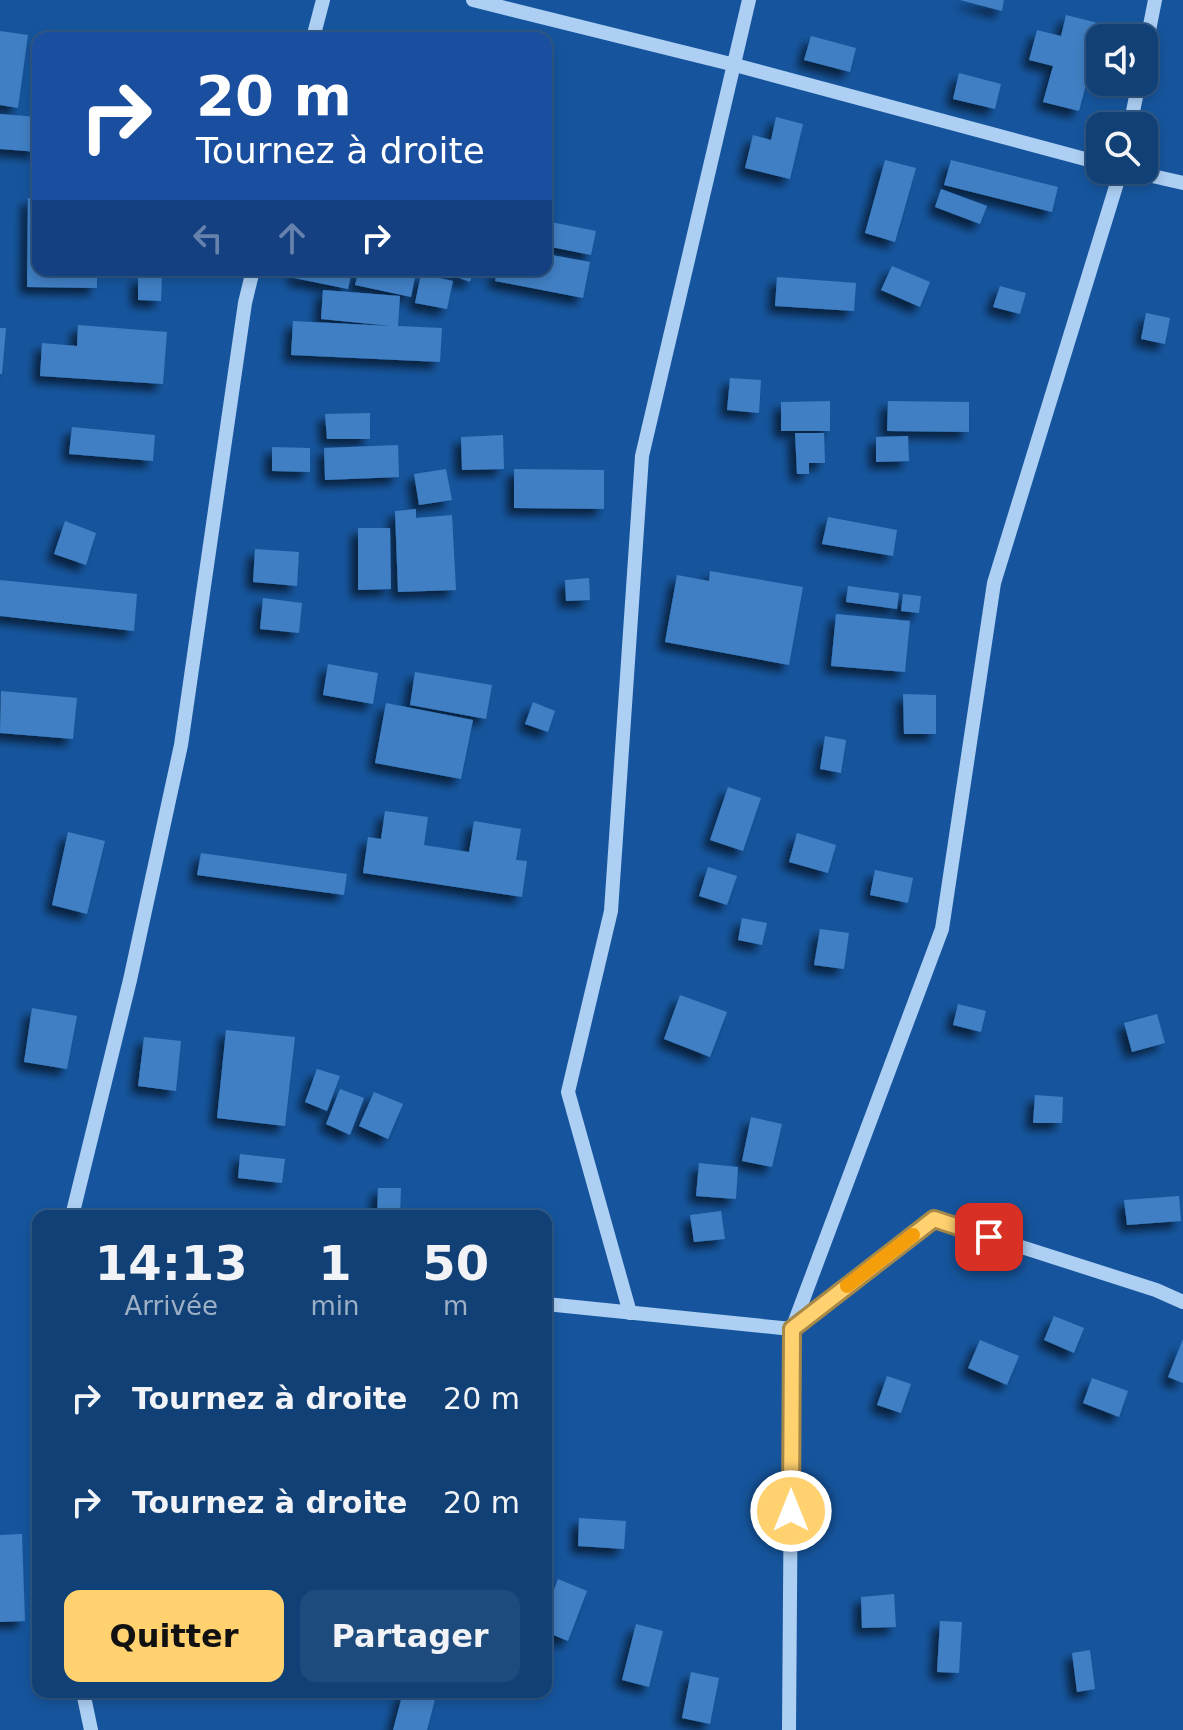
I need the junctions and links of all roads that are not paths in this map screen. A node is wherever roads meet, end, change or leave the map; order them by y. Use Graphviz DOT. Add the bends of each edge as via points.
graph roads {
  1 [pos="323,0"];
  2 [pos="473,0"];
  3 [pos="749,0"];
  4 [pos="1155,0"];
  5 [pos="1150,24"];
  6 [pos="315,32"];
  7 [pos="735,65"];
  8 [pos="1086,159"];
  9 [pos="1158,178"];
  10 [pos="1183,183"];
  11 [pos="1119,184"];
  12 [pos="252,276"];
  13 [pos="73,1210"];
  14 [pos="1183,1302"];
  15 [pos="552,1305"];
  16 [pos="630,1313"];
  17 [pos="792,1329"];
  18 [pos="84,1698"];
  19 [pos="91,1730"];
  20 [pos="789,1730"];
  1 -- 6 [label="street"];
  2 -- 7 [label="street"];
  3 -- 7 [label="street"];
  4 -- 5 [label="street"];
  7 -- 8 [label="street"];
  7 -- 16 [label="street" via="642,456 611,911 568,1092"];
  9 -- 10 [label="street"];
  11 -- 17 [label="street" via="994,583 942,929"];
  12 -- 13 [label="street" via="181,745"];
  14 -- 17 [label="street" via="934,1219"];
  15 -- 16 [label="street"];
  16 -- 17 [label="street"];
  17 -- 20 [label="street"];
  18 -- 19 [label="street"];
}
